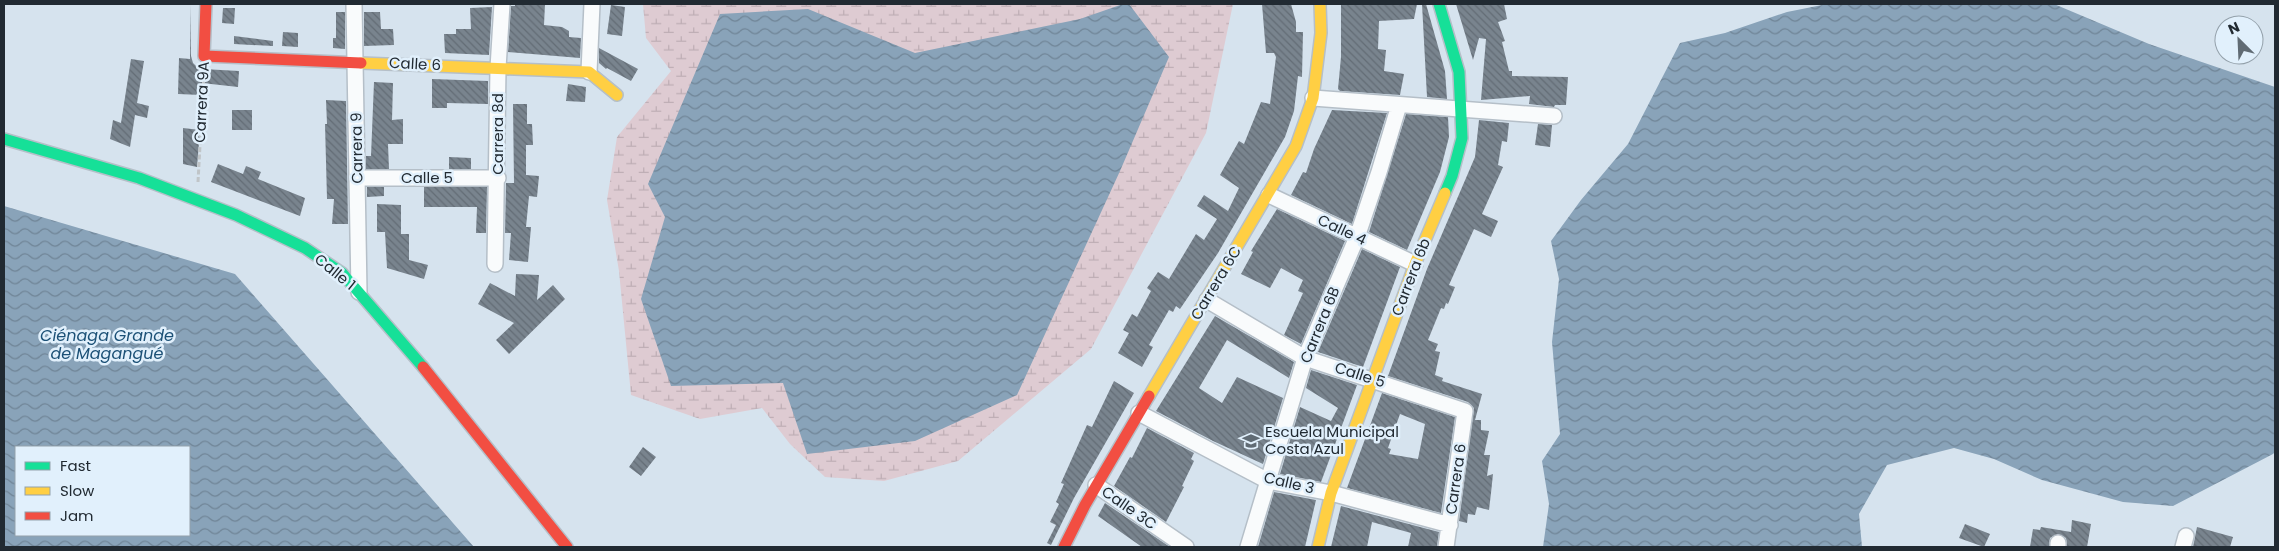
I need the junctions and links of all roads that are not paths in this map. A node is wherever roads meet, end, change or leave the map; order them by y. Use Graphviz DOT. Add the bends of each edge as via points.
graph roads {
  1 [pos="206,4"];
  2 [pos="354,4"];
  3 [pos="502,4"];
  4 [pos="592,4"];
  5 [pos="1320,4"];
  6 [pos="1439,4"];
  7 [pos="204,56"];
  8 [pos="355,61"];
  9 [pos="498,68"];
  10 [pos="590,72"];
  11 [pos="617,95"];
  12 [pos="1314,98"];
  13 [pos="1399,105"];
  14 [pos="1462,109"];
  15 [pos="1554,116"];
  16 [pos="4,139"];
  17 [pos="357,178"];
  18 [pos="498,178"];
  19 [pos="1269,195"];
  20 [pos="1357,237"];
  21 [pos="496,264"];
  22 [pos="1416,264"];
  23 [pos="359,292"];
  24 [pos="1206,300"];
  25 [pos="1305,358"];
  26 [pos="1373,379"];
  27 [pos="1466,411"];
  28 [pos="1139,413"];
  29 [pos="1268,482"];
  30 [pos="1096,485"];
  31 [pos="1331,493"];
  32 [pos="1450,525"];
  33 [pos="567,547"];
  34 [pos="1064,547"];
  35 [pos="1186,547"];
  36 [pos="1248,547"];
  37 [pos="1318,547"];
  38 [pos="1446,547"];
  1 -- 7 [label="street, Carrera 9A"];
  2 -- 8 [label="street, Carrera 9"];
  3 -- 9 [label="street, Carrera 8d"];
  4 -- 10 [label="street"];
  5 -- 12 [label="street, Carrera 6C" via="1322,33"];
  6 -- 14 [label="street, Carrera 6b" via="1459,72"];
  7 -- 8 [label="street, Calle 6"];
  8 -- 9 [label="street, Calle 6"];
  8 -- 17 [label="street, Carrera 9"];
  9 -- 10 [label="street, Calle 6"];
  9 -- 18 [label="street, Carrera 8d"];
  10 -- 11 [label="street"];
  12 -- 13 [label="street"];
  12 -- 19 [label="street, Carrera 6C" via="1296,146"];
  13 -- 14 [label="street"];
  13 -- 20 [label="street, Carrera 6B"];
  14 -- 15 [label="street"];
  14 -- 22 [label="street, Carrera 6b" via="1462,138 1452,176"];
  16 -- 23 [label="street, Calle 1" via="140,178 236,215 305,248 342,273"];
  17 -- 18 [label="street, Calle 5"];
  17 -- 23 [label="street, Carrera 9"];
  18 -- 21 [label="street, Carrera 8d"];
  19 -- 20 [label="street, Calle 4"];
  19 -- 24 [label="street, Carrera 6C"];
  20 -- 22 [label="street, Calle 4"];
  20 -- 25 [label="street, Carrera 6B"];
  22 -- 26 [label="street, Carrera 6b"];
  23 -- 33 [label="street, Calle 1"];
  24 -- 25 [label="street, Calle 5"];
  24 -- 28 [label="street, Carrera 6C"];
  25 -- 26 [label="street, Calle 5"];
  25 -- 29 [label="street, Carrera 6B"];
  26 -- 27 [label="street, Calle 5"];
  26 -- 31 [label="street, Carrera 6b"];
  27 -- 32 [label="street, Carrera 6"];
  28 -- 29 [label="street, Calle 3"];
  28 -- 30 [label="street, Carrera 6C"];
  29 -- 31 [label="street, Calle 3"];
  29 -- 36 [label="street, Carrera 6B"];
  30 -- 34 [label="street, Carrera 6C"];
  30 -- 35 [label="street, Calle 3C"];
  31 -- 32 [label="street, Calle 3"];
  31 -- 37 [label="street, Carrera 6b"];
  32 -- 38 [label="street, Carrera 6"];
}
